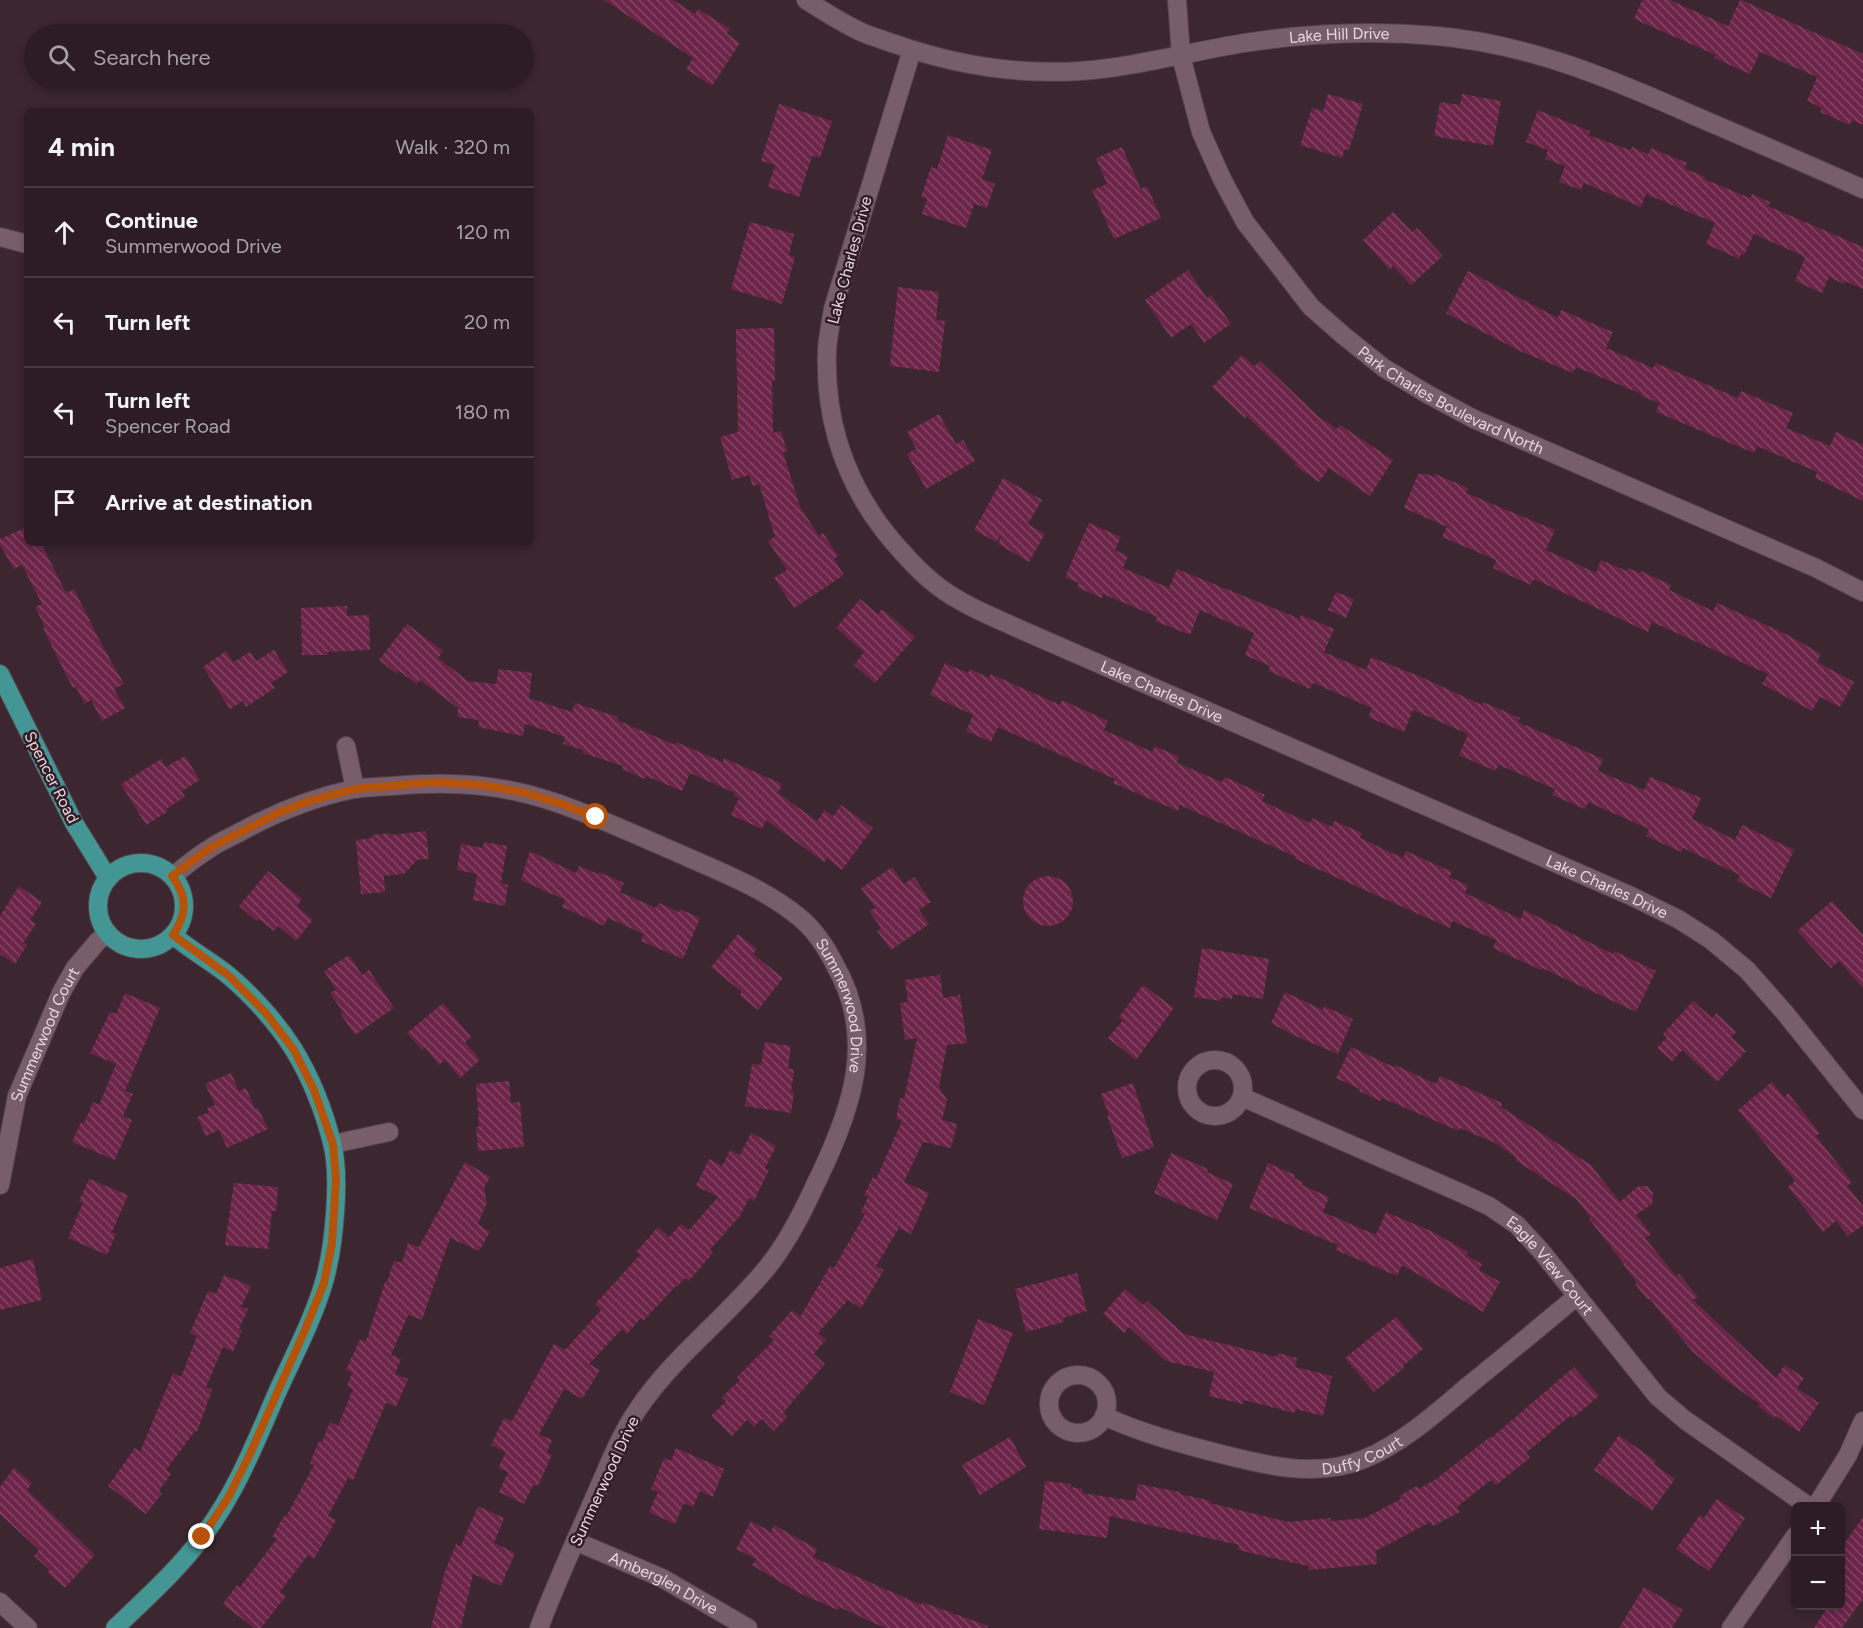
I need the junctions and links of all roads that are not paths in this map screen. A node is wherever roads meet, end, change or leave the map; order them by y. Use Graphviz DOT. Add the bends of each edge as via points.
graph roads {
  1 [pos="806,0"];
  2 [pos="1177,0"];
  3 [pos="912,50"];
  4 [pos="1181,56"];
  5 [pos="1863,189"];
  6 [pos="0,237"];
  7 [pos="24,243"];
  8 [pos="1863,591"];
  9 [pos="0,674"];
  10 [pos="346,746"];
  11 [pos="355,789"];
  12 [pos="172,876"];
  13 [pos="108,878"];
  14 [pos="108,933"];
  15 [pos="173,935"];
  16 [pos="1242,1097"];
  17 [pos="1863,1110"];
  18 [pos="389,1132"];
  19 [pos="333,1144"];
  20 [pos="0,1185"];
  21 [pos="1577,1296"];
  22 [pos="1104,1416"];
  23 [pos="1863,1421"];
  24 [pos="1802,1502"];
  25 [pos="1819,1502"];
  26 [pos="575,1541"];
  27 [pos="1791,1542"];
  28 [pos="0,1602"];
  29 [pos="28,1628"];
  30 [pos="115,1628"];
  31 [pos="539,1628"];
  32 [pos="748,1628"];
  33 [pos="1731,1628"];
  1 -- 3 [label="street, Lake Hill Drive" via="860,32"];
  2 -- 4 [label="street, Park Charles Boulevard North"];
  3 -- 4 [label="street, Lake Hill Drive" via="948,61 1037,72 1082,71"];
  3 -- 17 [label="street, Lake Charles Drive" via="833,309 827,349 828,391 842,458 862,500 887,536 920,571 958,600 1678,919 1712,940 1747,970"];
  4 -- 5 [label="street, Lake Hill Drive" via="1298,36 1360,32 1487,42 1542,55 1596,74"];
  4 -- 8 [label="street, Park Charles Boulevard North" via="1202,132 1245,222 1311,307 1384,368 1474,418"];
  6 -- 7 [label="street"];
  9 -- 13 [label="main road, Spencer Road" via="74,823"];
  10 -- 11 [label="street"];
  11 -- 12 [label="street, Summerwood Drive" via="280,812 210,848"];
  11 -- 26 [label="street, Summerwood Drive" via="434,782 526,793 596,817 746,883 803,920 825,946 842,975 854,1012 856,1075 847,1114 802,1215 744,1296 663,1377 637,1410"];
  12 -- 13 [label="main road" via="147,863 119,868"];
  12 -- 15 [label="main road" via="184,899 184,912"];
  13 -- 14 [label="main road" via="98,900 98,911"];
  14 -- 15 [label="main road" via="133,948 161,944"];
  14 -- 20 [label="street, Summerwood Court" via="75,968 61,993 17,1096"];
  15 -- 19 [label="main road" via="228,975 265,1012 294,1050 314,1090"];
  16 -- 21 [label="street, Eagle View Court" via="1489,1206 1517,1225"];
  18 -- 19 [label="street"];
  19 -- 30 [label="main road" via="335,1208 324,1283 250,1454 202,1537"];
  21 -- 22 [label="street, Duffy Court" via="1447,1404 1399,1440 1363,1460 1308,1469 1261,1464 1147,1434"];
  21 -- 24 [label="street, Eagle View Court" via="1658,1397"];
  23 -- 25 [label="street" via="1848,1455"];
  26 -- 31 [label="street, Summerwood Drive"];
  26 -- 32 [label="street, Amberglen Drive" via="662,1578"];
  27 -- 33 [label="street"];
  28 -- 29 [label="street"];
}
